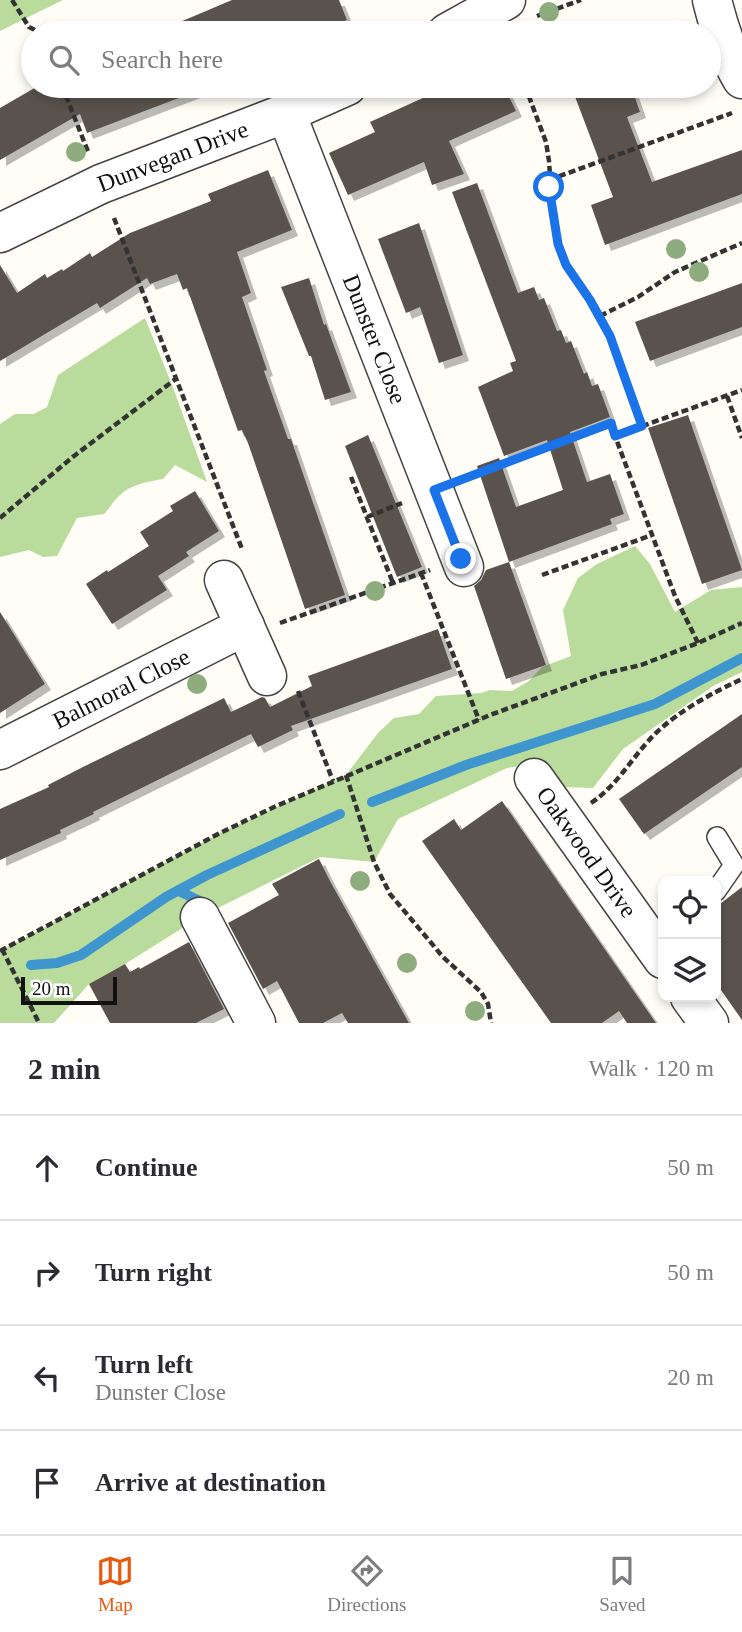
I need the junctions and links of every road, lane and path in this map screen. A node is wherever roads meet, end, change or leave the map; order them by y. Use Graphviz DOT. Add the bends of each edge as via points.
graph roads {
  1 [pos="12,0"];
  2 [pos="581,0"];
  3 [pos="712,0"];
  4 [pos="518,9"];
  5 [pos="25,21"];
  6 [pos="482,21"];
  7 [pos="717,21"];
  8 [pos="721,35"];
  9 [pos="742,79"];
  10 [pos="67,98"];
  11 [pos="320,98"];
  12 [pos="530,98"];
  13 [pos="742,109"];
  14 [pos="286,113"];
  15 [pos="549,180"];
  16 [pos="100,184"];
  17 [pos="0,233"];
  18 [pos="742,243"];
  19 [pos="600,316"];
  20 [pos="177,378"];
  21 [pos="742,390"];
  22 [pos="727,396"];
  23 [pos="642,426"];
  24 [pos="615,436"];
  25 [pos="742,438"];
  26 [pos="352,477"];
  27 [pos="434,490"];
  28 [pos="0,518"];
  29 [pos="652,535"];
  30 [pos="462,563"];
  31 [pos="234,567"];
  32 [pos="421,573"];
  33 [pos="542,575"];
  34 [pos="393,583"];
  35 [pos="742,622"];
  36 [pos="258,626"];
  37 [pos="698,643"];
  38 [pos="742,679"];
  39 [pos="282,683"];
  40 [pos="479,720"];
  41 [pos="0,750"];
  42 [pos="346,775"];
  43 [pos="534,778"];
  44 [pos="333,781"];
  45 [pos="564,821"];
  46 [pos="717,837"];
  47 [pos="721,884"];
  48 [pos="200,916"];
  49 [pos="658,943"];
  50 [pos="1,950"];
  51 [pos="694,1002"];
  52 [pos="39,1023"];
  53 [pos="256,1023"];
  54 [pos="491,1023"];
  55 [pos="709,1023"];
  1 -- 5 [label="path"];
  2 -- 4 [label="path"];
  3 -- 7 [label="street"];
  4 -- 6 [label="street"];
  8 -- 9 [label="street"];
  10 -- 16 [label="path"];
  11 -- 14 [label="street, Dunvegan Drive"];
  12 -- 15 [label="path" via="546,142"];
  13 -- 15 [label="path"];
  14 -- 16 [label="street, Dunvegan Drive"];
  14 -- 27 [label="street, Dunster Close"];
  15 -- 19 [label="path" via="558,244 566,265"];
  16 -- 17 [label="street, Dunvegan Drive"];
  16 -- 20 [label="path"];
  18 -- 19 [label="path" via="675,272"];
  19 -- 23 [label="path"];
  20 -- 28 [label="path"];
  20 -- 31 [label="path"];
  21 -- 22 [label="path"];
  22 -- 23 [label="path"];
  22 -- 25 [label="path"];
  23 -- 24 [label="path"];
  24 -- 27 [label="path" via="611,423"];
  24 -- 29 [label="path"];
  26 -- 34 [label="path"];
  27 -- 30 [label="street, Dunster Close"];
  29 -- 33 [label="path"];
  29 -- 37 [label="path"];
  30 -- 32 [label="path"];
  31 -- 36 [label="street"];
  32 -- 34 [label="path"];
  32 -- 40 [label="path"];
  34 -- 36 [label="path"];
  35 -- 37 [label="path"];
  36 -- 39 [label="street"];
  36 -- 41 [label="street, Balmoral Close"];
  37 -- 40 [label="path"];
  38 -- 45 [label="path" via="674,718 609,789"];
  39 -- 44 [label="path"];
  40 -- 42 [label="path"];
  42 -- 44 [label="path"];
  42 -- 54 [label="path" via="374,862 390,894 443,957 481,992"];
  43 -- 45 [label="street, Oakwood Drive"];
  44 -- 50 [label="path" via="218,834"];
  45 -- 49 [label="street, Oakwood Drive"];
  46 -- 47 [label="lane" via="734,865"];
  48 -- 53 [label="street"];
  50 -- 52 [label="path"];
  51 -- 55 [label="street"];
}
